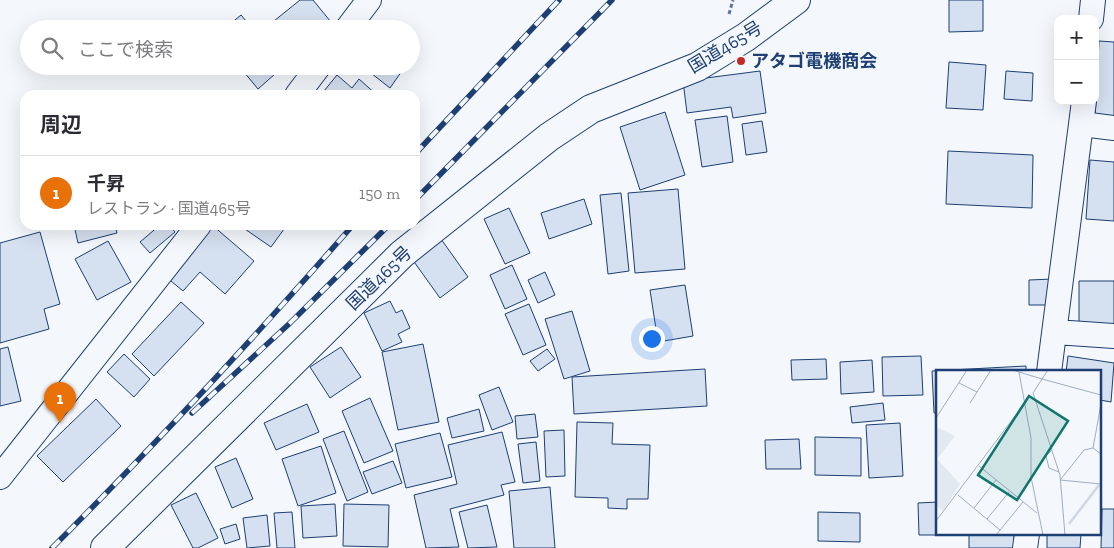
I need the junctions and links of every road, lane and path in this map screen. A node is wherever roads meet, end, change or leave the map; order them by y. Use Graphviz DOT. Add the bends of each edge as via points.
graph roads {
  1 [pos="369,0"];
  2 [pos="732,0"];
  3 [pos="796,0"];
  4 [pos="1093,0"];
  5 [pos="1091,15"];
  6 [pos="729,16"];
  7 [pos="354,20"];
  8 [pos="312,75"];
  9 [pos="301,90"];
  10 [pos="1083,113"];
  11 [pos="1114,128"];
  12 [pos="195,230"];
  13 [pos="1055,332"];
  14 [pos="1114,336"];
  15 [pos="1049,370"];
  16 [pos="0,477"];
  17 [pos="113,546"];
  1 -- 7 [label="street"];
  2 -- 6 [label="path"];
  3 -- 17 [label="highway, 国道465号" via="746,37 697,67 591,109 550,137 402,254"];
  4 -- 5 [label="street"];
  8 -- 9 [label="street"];
  10 -- 11 [label="street"];
  10 -- 13 [label="street"];
  12 -- 16 [label="street"];
  13 -- 14 [label="street"];
  13 -- 15 [label="street"];
}
